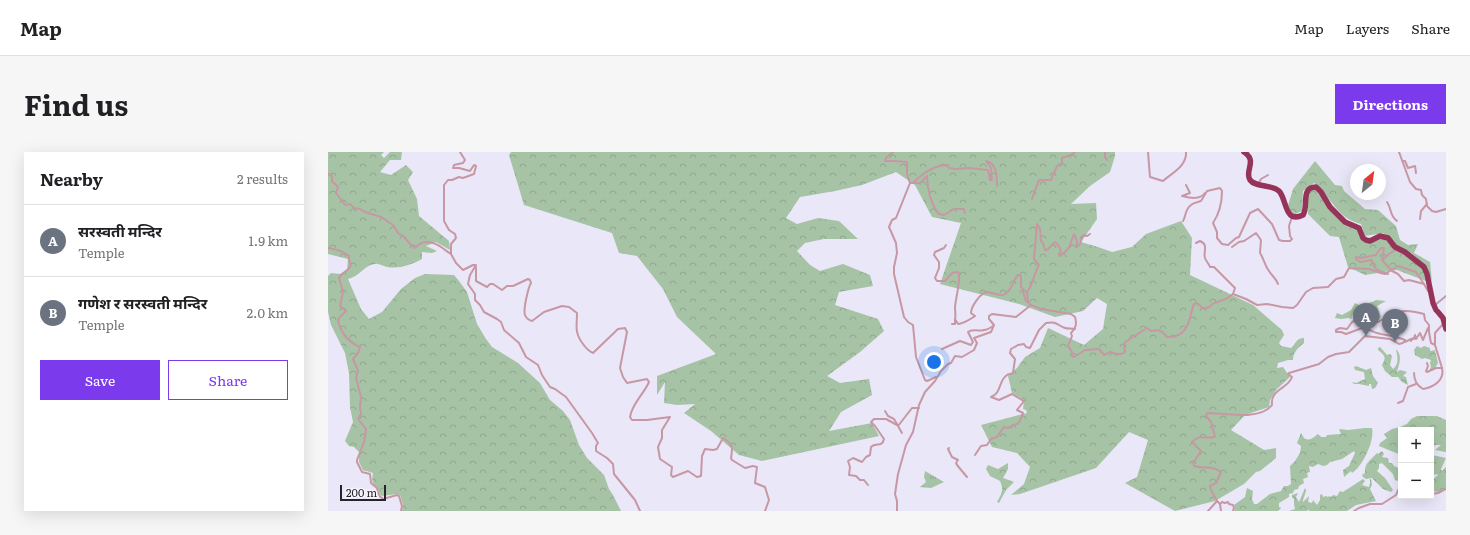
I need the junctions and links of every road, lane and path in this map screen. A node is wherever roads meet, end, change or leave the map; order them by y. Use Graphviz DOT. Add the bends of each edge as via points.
graph roads {
  1 [pos="460,152"];
  2 [pos="893,152"];
  3 [pos="1075,152"];
  4 [pos="1105,152"];
  5 [pos="1148,152"];
  6 [pos="1186,152"];
  7 [pos="1244,152"];
  8 [pos="1399,152"];
  9 [pos="1108,160"];
  10 [pos="1403,161"];
  11 [pos="1416,173"];
  12 [pos="328,174"];
  13 [pos="1268,175"];
  14 [pos="910,183"];
  15 [pos="914,183"];
  16 [pos="1258,184"];
  17 [pos="1186,185"];
  18 [pos="998,186"];
  19 [pos="1207,191"];
  20 [pos="1032,200"];
  21 [pos="1387,202"];
  22 [pos="1427,204"];
  23 [pos="1446,209"];
  24 [pos="965,213"];
  25 [pos="1292,216"];
  26 [pos="1420,219"];
  27 [pos="1183,221"];
  28 [pos="1397,221"];
  29 [pos="1090,234"];
  30 [pos="1196,243"];
  31 [pos="946,244"];
  32 [pos="1232,247"];
  33 [pos="328,248"];
  34 [pos="1397,248"];
  35 [pos="451,254"];
  36 [pos="1382,260"];
  37 [pos="476,267"];
  38 [pos="1392,271"];
  39 [pos="1388,274"];
  40 [pos="1278,284"];
  41 [pos="1424,284"];
  42 [pos="1431,293"];
  43 [pos="1233,294"];
  44 [pos="1446,296"];
  45 [pos="1028,302"];
  46 [pos="1031,305"];
  47 [pos="1436,309"];
  48 [pos="955,320"];
  49 [pos="952,324"];
  50 [pos="994,325"];
  51 [pos="1430,325"];
  52 [pos="1445,326"];
  53 [pos="1074,329"];
  54 [pos="1404,340"];
  55 [pos="1435,345"];
  56 [pos="942,349"];
  57 [pos="1426,362"];
  58 [pos="1442,368"];
  59 [pos="1414,373"];
  60 [pos="936,377"];
  61 [pos="1417,384"];
  62 [pos="1398,403"];
  63 [pos="920,408"];
  64 [pos="885,411"];
  65 [pos="897,426"];
  66 [pos="902,433"];
  67 [pos="949,448"];
  68 [pos="975,455"];
  69 [pos="967,477"];
  70 [pos="868,485"];
  71 [pos="1398,490"];
  72 [pos="1446,490"];
  73 [pos="1434,494"];
  74 [pos="1217,501"];
  75 [pos="1220,504"];
  76 [pos="1208,510"];
  77 [pos="401,511"];
  78 [pos="640,511"];
  79 [pos="765,511"];
  80 [pos="897,511"];
  81 [pos="1221,511"];
  82 [pos="1233,511"];
  83 [pos="1353,511"];
  1 -- 35 [label="street" via="465,160 454,165 454,168 470,171 474,165 476,166 474,174 448,180 444,185 444,221 456,238 451,244"];
  2 -- 14 [label="street" via="885,162 908,162"];
  3 -- 20 [label="street" via="1062,158 1062,163 1057,166 1051,180 1039,180"];
  4 -- 9 [label="street" via="1104,157"];
  5 -- 6 [label="street" via="1150,177 1163,181 1186,161"];
  7 -- 16 [label="highway" via="1251,161 1250,180"];
  8 -- 10 [label="street"];
  10 -- 11 [label="street" via="1408,168 1415,166"];
  10 -- 22 [label="street" via="1410,182 1416,189 1421,190"];
  12 -- 35 [label="street" via="338,187 336,193 343,204 350,204 354,208 381,217 393,225 414,248 425,242 432,243 444,247"];
  13 -- 16 [label="street"];
  14 -- 15 [label="street"];
  14 -- 60 [label="street" via="896,218 889,227 896,243 894,274 904,317 914,325 915,352 925,380"];
  15 -- 18 [label="street" via="925,172 941,165 956,169 988,170 992,180 991,168 986,161 995,168"];
  15 -- 24 [label="street" via="920,183 927,176 928,192 939,214 944,215 954,209 964,209"];
  16 -- 25 [label="highway" via="1280,191 1286,210"];
  17 -- 19 [label="street" via="1190,193 1183,195 1185,197 1198,198"];
  19 -- 25 [label="street" via="1220,188 1222,191 1218,216 1213,223 1217,238 1228,246 1239,237 1250,213 1258,209 1272,224 1279,240 1290,241 1292,239 1289,228"];
  19 -- 27 [label="street" via="1201,201 1188,207"];
  21 -- 28 [label="street" via="1391,216"];
  22 -- 23 [label="street" via="1434,212"];
  22 -- 26 [label="street" via="1421,211"];
  25 -- 34 [label="highway" via="1303,215 1306,207 1305,195 1311,188 1316,187 1330,207 1345,222 1359,228 1366,240 1384,236"];
  29 -- 45 [label="street" via="1083,235 1077,247 1074,234 1068,250 1060,256 1059,246 1055,242 1045,250 1037,224 1034,259 1040,265 1027,292"];
  30 -- 43 [label="street" via="1204,243 1206,260 1210,267 1214,267 1235,288"];
  31 -- 48 [label="street" via="934,255 939,262 935,278 936,281 945,281 952,273 959,273"];
  32 -- 40 [label="street" via="1256,233 1261,240 1260,253"];
  33 -- 77 [label="street" via="348,254 351,266 339,278 343,292 340,306 346,311 338,323 346,338 360,347 353,359 358,371 356,378 361,397 361,414 358,419 366,429 356,462 362,472 370,474 371,483 377,488 380,498 399,496"];
  34 -- 36 [label="street"];
  34 -- 42 [label="highway" via="1424,267"];
  35 -- 37 [label="street" via="463,270 474,265"];
  36 -- 38 [label="street"];
  36 -- 39 [label="street" via="1384,248 1376,255 1356,257 1360,262 1372,260 1374,267"];
  37 -- 78 [label="street" via="470,275 468,284 475,294 474,300 484,312 497,319 504,330 519,343 526,357 538,365 550,387 566,397 598,443 596,451 613,464 614,474 635,500"];
  37 -- 79 [label="street" via="476,280 487,287 493,284 502,290 507,286 530,280 525,312 529,320 532,321 544,312 562,306 569,307 577,313 577,335 593,353 618,329 625,328 627,332 620,368 623,377 627,383 647,379 649,382 630,417 632,420 670,417 662,430 658,446 660,459 672,467 673,477 688,471 697,477 701,476 705,449 717,449 723,438 731,444 732,460 745,468 757,467 755,483 765,487 769,500"];
  38 -- 39 [label="street"];
  38 -- 41 [label="street" via="1404,281"];
  38 -- 41 [label="street" via="1397,266 1413,271"];
  39 -- 43 [label="street" via="1376,273 1370,269 1349,268 1344,277 1336,279 1328,287 1313,288 1306,292 1293,308 1257,305"];
  41 -- 42 [label="street"];
  42 -- 47 [label="highway"];
  43 -- 53 [label="street" via="1204,309 1197,303 1194,304 1191,318 1179,335 1167,337 1161,331 1145,329 1125,342 1126,352 1123,354 1110,352 1104,355 1100,349 1085,350 1072,356 1068,346"];
  44 -- 47 [label="street"];
  45 -- 46 [label="street"];
  45 -- 48 [label="street" via="1021,287 1021,276 1018,275 1005,294 983,294 971,310 973,318 960,324"];
  46 -- 50 [label="street" via="1016,316 992,314 988,319"];
  46 -- 53 [label="street" via="1075,316 1077,323"];
  47 -- 52 [label="highway"];
  48 -- 49 [label="street" via="955,324"];
  50 -- 56 [label="street" via="983,331 969,331 973,342 971,345 960,341"];
  50 -- 60 [label="street" via="991,332 974,338 977,343 974,350 962,357 956,355"];
  51 -- 54 [label="street" via="1423,340 1420,333 1416,339 1415,335 1411,341"];
  51 -- 54 [label="street" via="1424,314 1396,311 1378,322 1374,320 1375,316 1363,315 1347,328 1336,330 1346,334 1365,327 1371,332"];
  51 -- 55 [label="street" via="1431,343"];
  52 -- 55 [label="street" via="1435,333"];
  53 -- 68 [label="street" via="1064,328 1061,324 1046,323 1039,330 1030,348 1024,344 1011,349 1010,353 1015,359 1013,372 1007,375 998,392 991,397 999,400 1012,394 1024,401 1017,410 1023,412 1021,419 1012,428 1004,427 987,445 981,446"];
  54 -- 74 [label="street" via="1399,344 1390,338 1364,336 1349,352 1336,354 1319,364 1289,373 1292,377 1289,384 1277,391 1268,409 1252,415 1207,413 1215,437 1195,438 1192,442 1201,453 1193,463 1194,466 1211,467 1221,472 1216,483 1210,486"];
  55 -- 58 [label="street"];
  57 -- 58 [label="street" via="1427,372"];
  58 -- 61 [label="street" via="1441,379 1436,384 1423,389"];
  59 -- 61 [label="street"];
  60 -- 63 [label="street" via="925,392"];
  61 -- 62 [label="street" via="1408,387 1403,401"];
  63 -- 65 [label="street" via="912,408"];
  63 -- 80 [label="street" via="898,471 895,494"];
  64 -- 65 [label="street" via="894,419"];
  65 -- 66 [label="street"];
  65 -- 70 [label="street" via="886,419 874,419 871,422 884,439 883,443 872,446 870,455 862,462 857,459 848,460 849,475 864,480"];
  67 -- 69 [label="street" via="952,457 958,460 957,465"];
  71 -- 83 [label="street" via="1396,495 1382,504 1370,504"];
  72 -- 73 [label="street"];
  74 -- 75 [label="street"];
  74 -- 76 [label="street"];
  75 -- 81 [label="street"];
  75 -- 82 [label="street" via="1228,502 1233,505"];
}
